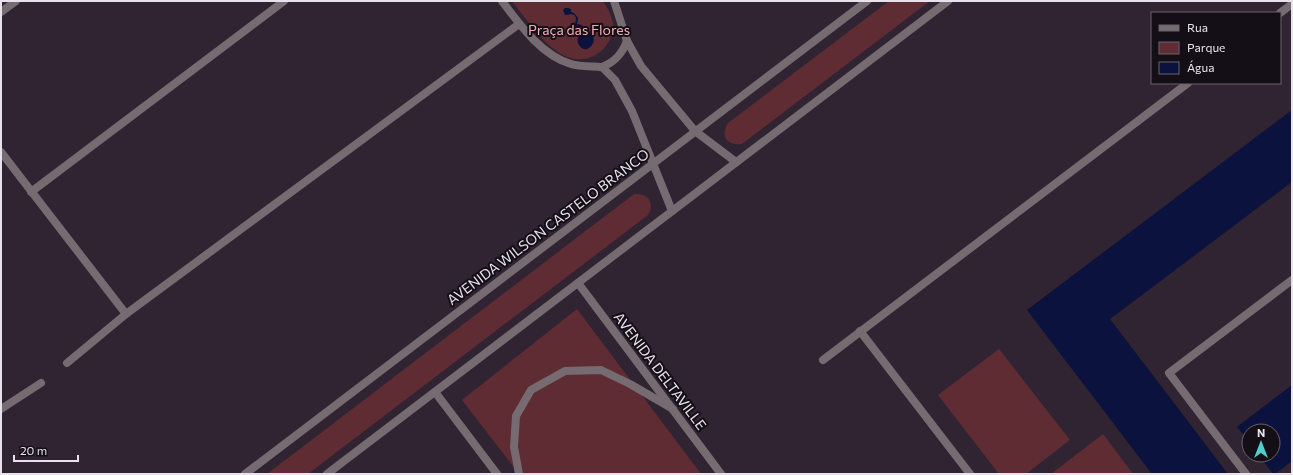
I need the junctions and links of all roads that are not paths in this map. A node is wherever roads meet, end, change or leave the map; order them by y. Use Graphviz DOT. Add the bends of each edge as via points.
graph roads {
  1 [pos="16,1"];
  2 [pos="284,1"];
  3 [pos="502,1"];
  4 [pos="614,1"];
  5 [pos="867,1"];
  6 [pos="948,1"];
  7 [pos="1292,4"];
  8 [pos="1,12"];
  9 [pos="1281,13"];
  10 [pos="519,24"];
  11 [pos="627,41"];
  12 [pos="602,67"];
  13 [pos="1187,84"];
  14 [pos="695,131"];
  15 [pos="1,152"];
  16 [pos="736,162"];
  17 [pos="654,164"];
  18 [pos="32,192"];
  19 [pos="672,211"];
  20 [pos="1292,280"];
  21 [pos="578,283"];
  22 [pos="126,314"];
  23 [pos="860,332"];
  24 [pos="823,360"];
  25 [pos="67,363"];
  26 [pos="41,383"];
  27 [pos="435,392"];
  28 [pos="1,409"];
  29 [pos="673,409"];
  30 [pos="245,474"];
  31 [pos="327,474"];
  32 [pos="497,474"];
  33 [pos="519,474"];
  34 [pos="721,474"];
  35 [pos="970,474"];
  36 [pos="1246,474"];
  1 -- 8 [label="street"];
  2 -- 18 [label="street"];
  3 -- 10 [label="street"];
  4 -- 11 [label="street"];
  5 -- 14 [label="street, AVENIDA WILSON CASTELO BRANCO"];
  6 -- 16 [label="street"];
  7 -- 9 [label="street"];
  10 -- 12 [label="street" via="547,53 572,65"];
  10 -- 22 [label="street"];
  11 -- 12 [label="street" via="618,57"];
  11 -- 14 [label="street" via="640,66"];
  12 -- 17 [label="street" via="615,80 632,111"];
  13 -- 23 [label="street"];
  14 -- 16 [label="street"];
  14 -- 17 [label="street, AVENIDA WILSON CASTELO BRANCO"];
  15 -- 18 [label="street"];
  16 -- 19 [label="street"];
  17 -- 19 [label="street"];
  17 -- 30 [label="street, AVENIDA WILSON CASTELO BRANCO"];
  18 -- 22 [label="street"];
  19 -- 21 [label="street"];
  20 -- 36 [label="street" via="1169,373"];
  21 -- 27 [label="street"];
  21 -- 29 [label="street, AVENIDA DELTAVILLE"];
  22 -- 25 [label="street"];
  23 -- 24 [label="street"];
  23 -- 35 [label="street"];
  26 -- 28 [label="street"];
  27 -- 31 [label="street"];
  27 -- 32 [label="street"];
  29 -- 33 [label="street" via="601,370 565,370 531,390 516,416 514,446"];
  29 -- 34 [label="street, AVENIDA DELTAVILLE"];
}
